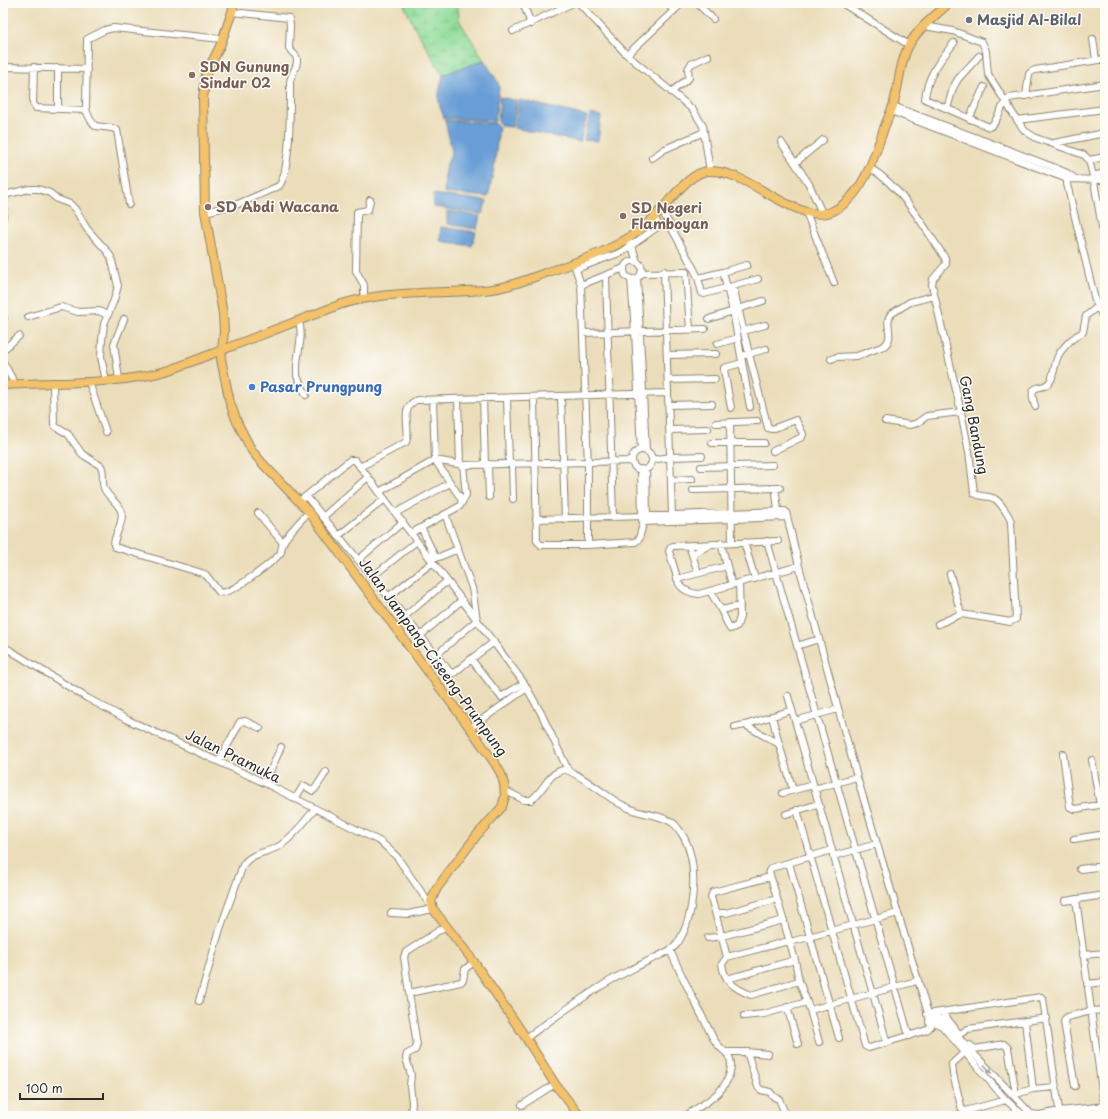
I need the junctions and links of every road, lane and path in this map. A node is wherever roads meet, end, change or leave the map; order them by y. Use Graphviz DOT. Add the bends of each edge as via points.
graph roads {
  1 [pos="234,3"];
  2 [pos="523,3"];
  3 [pos="573,3"];
  4 [pos="579,3"];
  5 [pos="666,3"];
  6 [pos="682,3"];
  7 [pos="697,3"];
  8 [pos="842,3"];
  9 [pos="949,3"];
  10 [pos="674,11"];
  11 [pos="232,12"];
  12 [pos="713,19"];
  13 [pos="531,24"];
  14 [pos="924,26"];
  15 [pos="513,31"];
  16 [pos="222,39"];
  17 [pos="1092,39"];
  18 [pos="954,43"];
  19 [pos="909,45"];
  20 [pos="627,55"];
  21 [pos="708,56"];
  22 [pos="979,56"];
  23 [pos="1105,59"];
  24 [pos="1096,60"];
  25 [pos="3,67"];
  26 [pos="34,67"];
  27 [pos="58,68"];
  28 [pos="86,69"];
  29 [pos="1105,84"];
  30 [pos="984,87"];
  31 [pos="671,92"];
  32 [pos="1026,96"];
  33 [pos="1005,101"];
  34 [pos="892,108"];
  35 [pos="58,109"];
  36 [pos="946,109"];
  37 [pos="1105,109"];
  38 [pos="86,110"];
  39 [pos="969,119"];
  40 [pos="1017,120"];
  41 [pos="704,132"];
  42 [pos="1105,133"];
  43 [pos="823,140"];
  44 [pos="781,142"];
  45 [pos="1054,143"];
  46 [pos="652,158"];
  47 [pos="1105,158"];
  48 [pos="1089,160"];
  49 [pos="795,163"];
  50 [pos="870,168"];
  51 [pos="710,171"];
  52 [pos="1105,173"];
  53 [pos="1074,178"];
  54 [pos="1093,178"];
  55 [pos="1067,179"];
  56 [pos="1105,180"];
  57 [pos="4,195"];
  58 [pos="370,200"];
  59 [pos="129,204"];
  60 [pos="661,208"];
  61 [pos="205,212"];
  62 [pos="806,212"];
  63 [pos="822,213"];
  64 [pos="3,218"];
  65 [pos="629,243"];
  66 [pos="618,244"];
  67 [pos="1105,244"];
  68 [pos="622,252"];
  69 [pos="637,262"];
  70 [pos="747,265"];
  71 [pos="575,266"];
  72 [pos="626,266"];
  73 [pos="664,271"];
  74 [pos="723,272"];
  75 [pos="606,275"];
  76 [pos="637,277"];
  77 [pos="698,278"];
  78 [pos="758,279"];
  79 [pos="834,283"];
  80 [pos="582,285"];
  81 [pos="730,287"];
  82 [pos="934,296"];
  83 [pos="364,298"];
  84 [pos="762,301"];
  85 [pos="1097,306"];
  86 [pos="736,310"];
  87 [pos="107,315"];
  88 [pos="28,317"];
  89 [pos="124,319"];
  90 [pos="710,319"];
  91 [pos="299,321"];
  92 [pos="1105,322"];
  93 [pos="765,325"];
  94 [pos="705,329"];
  95 [pos="690,330"];
  96 [pos="666,331"];
  97 [pos="744,331"];
  98 [pos="608,332"];
  99 [pos="638,332"];
  100 [pos="583,333"];
  101 [pos="19,336"];
  102 [pos="738,338"];
  103 [pos="717,344"];
  104 [pos="222,349"];
  105 [pos="766,349"];
  106 [pos="3,350"];
  107 [pos="716,354"];
  108 [pos="749,354"];
  109 [pos="667,355"];
  110 [pos="741,356"];
  111 [pos="831,359"];
  112 [pos="3,362"];
  113 [pos="742,363"];
  114 [pos="715,379"];
  115 [pos="119,380"];
  116 [pos="668,380"];
  117 [pos="106,381"];
  118 [pos="89,382"];
  119 [pos="15,384"];
  120 [pos="53,384"];
  121 [pos="3,385"];
  122 [pos="668,393"];
  123 [pos="609,394"];
  124 [pos="641,394"];
  125 [pos="306,395"];
  126 [pos="585,395"];
  127 [pos="561,396"];
  128 [pos="534,397"];
  129 [pos="483,398"];
  130 [pos="507,398"];
  131 [pos="458,399"];
  132 [pos="433,400"];
  133 [pos="712,404"];
  134 [pos="668,405"];
  135 [pos="1035,406"];
  136 [pos="731,408"];
  137 [pos="750,408"];
  138 [pos="961,412"];
  139 [pos="757,421"];
  140 [pos="885,421"];
  141 [pos="730,422"];
  142 [pos="716,423"];
  143 [pos="708,429"];
  144 [pos="669,430"];
  145 [pos="106,432"];
  146 [pos="712,443"];
  147 [pos="730,443"];
  148 [pos="764,443"];
  149 [pos="643,450"];
  150 [pos="772,451"];
  151 [pos="702,456"];
  152 [pos="670,457"];
  153 [pos="435,460"];
  154 [pos="652,460"];
  155 [pos="587,461"];
  156 [pos="612,461"];
  157 [pos="632,461"];
  158 [pos="563,462"];
  159 [pos="536,463"];
  160 [pos="486,464"];
  161 [pos="511,464"];
  162 [pos="461,465"];
  163 [pos="774,465"];
  164 [pos="730,466"];
  165 [pos="360,467"];
  166 [pos="701,467"];
  167 [pos="643,469"];
  168 [pos="368,477"];
  169 [pos="692,479"];
  170 [pos="671,480"];
  171 [pos="450,483"];
  172 [pos="731,489"];
  173 [pos="693,490"];
  174 [pos="379,492"];
  175 [pos="489,497"];
  176 [pos="302,499"];
  177 [pos="385,499"];
  178 [pos="513,499"];
  179 [pos="462,502"];
  180 [pos="400,510"];
  181 [pos="778,511"];
  182 [pos="309,512"];
  183 [pos="258,513"];
  184 [pos="445,514"];
  185 [pos="672,515"];
  186 [pos="731,516"];
  187 [pos="323,517"];
  188 [pos="787,517"];
  189 [pos="613,518"];
  190 [pos="536,519"];
  191 [pos="565,519"];
  192 [pos="588,519"];
  193 [pos="644,520"];
  194 [pos="403,522"];
  195 [pos="338,536"];
  196 [pos="417,541"];
  197 [pos="767,541"];
  198 [pos="778,541"];
  199 [pos="283,542"];
  200 [pos="732,542"];
  201 [pos="744,542"];
  202 [pos="721,543"];
  203 [pos="712,544"];
  204 [pos="588,545"];
  205 [pos="689,545"];
  206 [pos="458,549"];
  207 [pos="692,554"];
  208 [pos="358,560"];
  209 [pos="433,562"];
  210 [pos="727,566"];
  211 [pos="799,566"];
  212 [pos="776,572"];
  213 [pos="698,573"];
  214 [pos="950,574"];
  215 [pos="372,577"];
  216 [pos="677,578"];
  217 [pos="755,579"];
  218 [pos="447,581"];
  219 [pos="736,584"];
  220 [pos="710,591"];
  221 [pos="388,597"];
  222 [pos="462,600"];
  223 [pos="740,606"];
  224 [pos="721,610"];
  225 [pos="961,614"];
  226 [pos="404,617"];
  227 [pos="477,620"];
  228 [pos="938,624"];
  229 [pos="420,636"];
  230 [pos="819,639"];
  231 [pos="494,642"];
  232 [pos="3,646"];
  233 [pos="797,646"];
  234 [pos="436,655"];
  235 [pos="470,659"];
  236 [pos="525,685"];
  237 [pos="788,696"];
  238 [pos="838,709"];
  239 [pos="792,710"];
  240 [pos="817,715"];
  241 [pos="772,716"];
  242 [pos="795,721"];
  243 [pos="745,725"];
  244 [pos="735,727"];
  245 [pos="260,728"];
  246 [pos="470,728"];
  247 [pos="779,744"];
  248 [pos="281,747"];
  249 [pos="1062,754"];
  250 [pos="1092,760"];
  251 [pos="219,761"];
  252 [pos="568,770"];
  253 [pos="326,772"];
  254 [pos="857,777"];
  255 [pos="265,783"];
  256 [pos="836,783"];
  257 [pos="1105,786"];
  258 [pos="814,787"];
  259 [pos="1097,787"];
  260 [pos="504,790"];
  261 [pos="793,790"];
  262 [pos="783,793"];
  263 [pos="295,799"];
  264 [pos="818,804"];
  265 [pos="1103,805"];
  266 [pos="315,809"];
  267 [pos="797,810"];
  268 [pos="786,814"];
  269 [pos="1105,834"];
  270 [pos="1074,839"];
  271 [pos="877,844"];
  272 [pos="855,850"];
  273 [pos="832,853"];
  274 [pos="810,857"];
  275 [pos="789,863"];
  276 [pos="1105,866"];
  277 [pos="1080,869"];
  278 [pos="770,877"];
  279 [pos="1105,896"];
  280 [pos="776,899"];
  281 [pos="1076,899"];
  282 [pos="1065,901"];
  283 [pos="432,909"];
  284 [pos="391,913"];
  285 [pos="716,913"];
  286 [pos="898,913"];
  287 [pos="875,919"];
  288 [pos="784,920"];
  289 [pos="446,926"];
  290 [pos="853,926"];
  291 [pos="832,932"];
  292 [pos="722,936"];
  293 [pos="810,937"];
  294 [pos="708,938"];
  295 [pos="790,941"];
  296 [pos="670,950"];
  297 [pos="1105,953"];
  298 [pos="1084,956"];
  299 [pos="727,957"];
  300 [pos="795,960"];
  301 [pos="474,962"];
  302 [pos="727,979"];
  303 [pos="799,981"];
  304 [pos="917,981"];
  305 [pos="1105,982"];
  306 [pos="1087,984"];
  307 [pos="894,986"];
  308 [pos="872,992"];
  309 [pos="409,993"];
  310 [pos="850,998"];
  311 [pos="199,1001"];
  312 [pos="807,1002"];
  313 [pos="829,1004"];
  314 [pos="788,1007"];
  315 [pos="810,1010"];
  316 [pos="1105,1010"];
  317 [pos="1091,1011"];
  318 [pos="942,1012"];
  319 [pos="744,1016"];
  320 [pos="928,1018"];
  321 [pos="1047,1018"];
  322 [pos="1025,1022"];
  323 [pos="960,1034"];
  324 [pos="909,1036"];
  325 [pos="526,1038"];
  326 [pos="838,1038"];
  327 [pos="819,1042"];
  328 [pos="887,1042"];
  329 [pos="798,1044"];
  330 [pos="971,1048"];
  331 [pos="727,1052"];
  332 [pos="747,1052"];
  333 [pos="963,1052"];
  334 [pos="768,1054"];
  335 [pos="1105,1055"];
  336 [pos="1097,1057"];
  337 [pos="555,1084"];
  338 [pos="1075,1086"];
  339 [pos="1055,1087"];
  340 [pos="1033,1089"];
  341 [pos="1014,1095"];
  342 [pos="1103,1098"];
  343 [pos="1006,1100"];
  344 [pos="522,1105"];
  345 [pos="1105,1106"];
  346 [pos="1105,1110"];
  347 [pos="575,1114"];
  348 [pos="1060,1114"];
  349 [pos="1029,1115"];
  350 [pos="411,1116"];
  351 [pos="685,1116"];
  352 [pos="786,1116"];
  353 [pos="1024,1116"];
  354 [pos="1039,1116"];
  1 -- 11 [label="main road, Jalan Jampang–Ciseeng–Prumpung"];
  2 -- 13 [label="street"];
  3 -- 13 [label="street"];
  4 -- 20 [label="street"];
  5 -- 10 [label="street"];
  6 -- 10 [label="street"];
  7 -- 12 [label="street"];
  8 -- 19 [label="street"];
  9 -- 14 [label="main road"];
  10 -- 20 [label="street"];
  11 -- 16 [label="main road, Jalan Jampang–Ciseeng–Prumpung"];
  11 -- 61 [label="street" via="289,18 289,48 297,61 290,79 287,161 279,186 238,204"];
  13 -- 15 [label="street"];
  14 -- 19 [label="main road"];
  14 -- 33 [label="street" via="953,31 982,42 986,51 988,74"];
  16 -- 28 [label="street" via="114,28 87,39"];
  16 -- 61 [label="main road, Jalan Jampang–Ciseeng–Prumpung" via="206,74 204,86"];
  17 -- 24 [label="street"];
  18 -- 36 [label="street" via="932,72 925,97"];
  19 -- 34 [label="main road" via="904,55"];
  20 -- 31 [label="street"];
  21 -- 31 [label="street" via="690,64 689,78"];
  22 -- 36 [label="street" via="958,79"];
  23 -- 24 [label="street"];
  24 -- 32 [label="street" via="1034,70 1031,72"];
  25 -- 26 [label="street"];
  26 -- 27 [label="street"];
  26 -- 35 [label="street" via="34,106 39,109"];
  27 -- 28 [label="street"];
  27 -- 35 [label="street"];
  28 -- 38 [label="street"];
  29 -- 32 [label="street"];
  30 -- 39 [label="street"];
  31 -- 41 [label="street" via="693,110"];
  32 -- 33 [label="street"];
  33 -- 39 [label="street" via="992,126"];
  33 -- 40 [label="street"];
  34 -- 50 [label="main road"];
  34 -- 53 [label="street" via="1053,167"];
  34 -- 55 [label="street"];
  35 -- 38 [label="street"];
  36 -- 39 [label="street"];
  37 -- 40 [label="street"];
  38 -- 59 [label="street" via="95,126 117,130"];
  40 -- 45 [label="street" via="1030,135"];
  41 -- 46 [label="street"];
  41 -- 51 [label="street"];
  42 -- 45 [label="street"];
  43 -- 49 [label="street"];
  44 -- 49 [label="street"];
  45 -- 48 [label="street" via="1084,155"];
  47 -- 48 [label="street"];
  48 -- 54 [label="street"];
  49 -- 63 [label="street" via="809,184"];
  50 -- 63 [label="main road" via="850,198 832,211"];
  50 -- 82 [label="street, Gang Bandung" via="881,174 894,188 945,258 946,264 932,282"];
  51 -- 60 [label="main road" via="691,178"];
  51 -- 62 [label="main road" via="736,177"];
  52 -- 54 [label="street"];
  53 -- 54 [label="street"];
  53 -- 55 [label="street"];
  54 -- 56 [label="street"];
  54 -- 67 [label="street"];
  55 -- 85 [label="street"];
  57 -- 64 [label="street"];
  57 -- 87 [label="street" via="19,190 45,190 75,208 86,229 107,251 113,263 118,286"];
  58 -- 83 [label="street" via="368,210 357,212 356,270 364,285"];
  60 -- 65 [label="main road"];
  60 -- 77 [label="street"];
  61 -- 104 [label="main road, Jalan Jampang–Ciseeng–Prumpung" via="223,314"];
  62 -- 63 [label="main road"];
  62 -- 79 [label="street"];
  65 -- 66 [label="main road"];
  65 -- 68 [label="street"];
  65 -- 69 [label="street"];
  66 -- 68 [label="street"];
  66 -- 71 [label="main road"];
  68 -- 71 [label="street"];
  68 -- 72 [label="street"];
  69 -- 72 [label="street" via="631,261"];
  69 -- 76 [label="street" via="642,266"];
  70 -- 74 [label="street"];
  71 -- 80 [label="street"];
  71 -- 83 [label="main road" via="500,288"];
  72 -- 75 [label="street"];
  72 -- 76 [label="street" via="626,275"];
  73 -- 76 [label="street"];
  73 -- 95 [label="street" via="686,272"];
  73 -- 96 [label="street"];
  74 -- 77 [label="street"];
  74 -- 81 [label="street"];
  75 -- 80 [label="street"];
  75 -- 98 [label="street"];
  76 -- 99 [label="street"];
  77 -- 81 [label="street" via="704,294"];
  78 -- 81 [label="street"];
  80 -- 100 [label="street"];
  81 -- 86 [label="street"];
  82 -- 111 [label="street" via="910,302 891,314 888,321 890,337 884,346 857,356"];
  82 -- 138 [label="street, Gang Bandung"];
  83 -- 91 [label="main road"];
  84 -- 86 [label="street"];
  85 -- 92 [label="street"];
  85 -- 135 [label="street" via="1086,316 1083,332 1072,339 1059,354 1050,381 1032,392"];
  86 -- 90 [label="street"];
  86 -- 97 [label="street"];
  86 -- 102 [label="street"];
  87 -- 88 [label="street" via="99,312 78,312 61,307"];
  87 -- 117 [label="street" via="101,357"];
  89 -- 115 [label="street" via="114,344"];
  91 -- 104 [label="main road"];
  91 -- 125 [label="street" via="301,341 297,376"];
  93 -- 97 [label="street"];
  94 -- 95 [label="street"];
  95 -- 96 [label="street"];
  96 -- 99 [label="street"];
  96 -- 109 [label="street"];
  97 -- 108 [label="street"];
  98 -- 99 [label="street"];
  98 -- 100 [label="street"];
  98 -- 123 [label="street"];
  99 -- 124 [label="street"];
  100 -- 126 [label="street"];
  101 -- 106 [label="street"];
  102 -- 103 [label="street"];
  102 -- 110 [label="street"];
  104 -- 115 [label="main road" via="160,373"];
  104 -- 176 [label="main road, Jalan Jampang–Ciseeng–Prumpung" via="221,359 227,392 237,422 252,451"];
  105 -- 108 [label="street"];
  107 -- 109 [label="street"];
  108 -- 110 [label="street"];
  108 -- 150 [label="street" via="768,428 772,429 796,420 803,434 802,437"];
  109 -- 116 [label="street"];
  110 -- 113 [label="street"];
  112 -- 119 [label="street"];
  113 -- 136 [label="street" via="724,368"];
  113 -- 137 [label="street"];
  114 -- 116 [label="street"];
  115 -- 117 [label="main road"];
  116 -- 122 [label="street"];
  117 -- 118 [label="main road"];
  118 -- 120 [label="main road"];
  118 -- 145 [label="street"];
  119 -- 120 [label="main road"];
  119 -- 121 [label="main road"];
  120 -- 199 [label="street" via="54,424 68,434 82,454 101,466 103,486 122,512 114,541 115,547 202,573 221,594 246,581 281,553"];
  122 -- 124 [label="street"];
  122 -- 134 [label="street"];
  123 -- 124 [label="street"];
  123 -- 126 [label="street"];
  123 -- 156 [label="street"];
  124 -- 149 [label="street"];
  126 -- 127 [label="street"];
  126 -- 155 [label="street"];
  127 -- 128 [label="street"];
  127 -- 158 [label="street"];
  128 -- 130 [label="street"];
  128 -- 159 [label="street"];
  129 -- 130 [label="street"];
  129 -- 131 [label="street"];
  129 -- 160 [label="street"];
  130 -- 161 [label="street"];
  131 -- 132 [label="street"];
  131 -- 162 [label="street"];
  132 -- 153 [label="street"];
  132 -- 165 [label="street" via="417,400 412,403 407,412 406,442"];
  133 -- 134 [label="street"];
  134 -- 144 [label="street"];
  138 -- 140 [label="street" via="927,416 911,425"];
  138 -- 225 [label="street, Gang Bandung" via="974,493 996,499 1010,519 1017,617 1014,621 1005,622"];
  139 -- 141 [label="street"];
  141 -- 142 [label="street"];
  141 -- 147 [label="street"];
  143 -- 144 [label="street"];
  144 -- 152 [label="street"];
  146 -- 147 [label="street"];
  147 -- 148 [label="street"];
  147 -- 164 [label="street"];
  149 -- 154 [label="street" via="649,452"];
  149 -- 157 [label="street" via="634,454"];
  151 -- 152 [label="street"];
  152 -- 154 [label="street"];
  152 -- 170 [label="street"];
  153 -- 162 [label="street"];
  153 -- 171 [label="street"];
  153 -- 174 [label="street"];
  154 -- 167 [label="street" via="651,464"];
  155 -- 156 [label="street"];
  155 -- 158 [label="street"];
  155 -- 192 [label="street"];
  156 -- 157 [label="street"];
  156 -- 189 [label="street"];
  157 -- 167 [label="street" via="634,465"];
  158 -- 159 [label="street"];
  158 -- 191 [label="street"];
  159 -- 161 [label="street"];
  159 -- 190 [label="street"];
  160 -- 161 [label="street"];
  160 -- 162 [label="street"];
  160 -- 175 [label="street"];
  161 -- 178 [label="street"];
  162 -- 179 [label="street" via="466,495"];
  163 -- 164 [label="street"];
  164 -- 166 [label="street"];
  164 -- 172 [label="street"];
  165 -- 168 [label="street"];
  165 -- 176 [label="street" via="355,460 350,460"];
  167 -- 193 [label="street"];
  168 -- 174 [label="street"];
  168 -- 187 [label="street"];
  169 -- 170 [label="street"];
  170 -- 185 [label="street"];
  171 -- 179 [label="street"];
  171 -- 180 [label="street"];
  172 -- 173 [label="street"];
  172 -- 181 [label="street" via="778,490"];
  172 -- 186 [label="street"];
  174 -- 177 [label="street"];
  176 -- 182 [label="main road, Jalan Jampang–Ciseeng–Prumpung"];
  176 -- 187 [label="street"];
  177 -- 194 [label="street"];
  177 -- 195 [label="street"];
  179 -- 184 [label="street" via="460,506"];
  181 -- 186 [label="street"];
  181 -- 188 [label="street" via="786,511"];
  182 -- 199 [label="street"];
  182 -- 246 [label="main road, Jalan Jampang–Ciseeng–Prumpung"];
  183 -- 199 [label="street"];
  184 -- 206 [label="street"];
  184 -- 206 [label="street" via="418,530 435,557"];
  185 -- 186 [label="street"];
  185 -- 193 [label="street"];
  186 -- 188 [label="street"];
  186 -- 193 [label="street"];
  186 -- 200 [label="street"];
  187 -- 195 [label="street"];
  188 -- 211 [label="street"];
  189 -- 192 [label="street"];
  189 -- 193 [label="street"];
  190 -- 191 [label="street"];
  190 -- 204 [label="street" via="537,541 541,545"];
  191 -- 192 [label="street"];
  192 -- 204 [label="street"];
  193 -- 204 [label="street" via="639,539 635,542"];
  194 -- 196 [label="street"];
  194 -- 208 [label="street"];
  195 -- 208 [label="street"];
  196 -- 209 [label="street"];
  196 -- 215 [label="street"];
  197 -- 198 [label="street"];
  197 -- 201 [label="street"];
  197 -- 212 [label="street"];
  200 -- 201 [label="street"];
  200 -- 202 [label="street"];
  201 -- 217 [label="street"];
  202 -- 203 [label="street"];
  202 -- 210 [label="street"];
  203 -- 205 [label="street"];
  203 -- 207 [label="street"];
  205 -- 207 [label="street"];
  205 -- 216 [label="street" via="673,546 670,549"];
  206 -- 227 [label="street" via="472,588"];
  207 -- 213 [label="street"];
  208 -- 215 [label="street"];
  209 -- 218 [label="street"];
  209 -- 221 [label="street"];
  210 -- 213 [label="street"];
  210 -- 219 [label="street"];
  211 -- 212 [label="street"];
  211 -- 230 [label="street"];
  212 -- 217 [label="street"];
  212 -- 233 [label="street"];
  213 -- 216 [label="street"];
  214 -- 225 [label="street"];
  215 -- 221 [label="street"];
  216 -- 220 [label="street" via="681,588 696,594"];
  217 -- 219 [label="street"];
  218 -- 222 [label="street"];
  218 -- 226 [label="street"];
  219 -- 220 [label="street"];
  219 -- 223 [label="street"];
  220 -- 224 [label="street"];
  221 -- 226 [label="street"];
  222 -- 227 [label="street"];
  222 -- 229 [label="street"];
  223 -- 224 [label="street"];
  223 -- 224 [label="street" via="737,626 730,629"];
  225 -- 228 [label="street"];
  226 -- 229 [label="street"];
  227 -- 231 [label="street"];
  227 -- 234 [label="street"];
  229 -- 234 [label="street"];
  230 -- 233 [label="street"];
  230 -- 238 [label="street"];
  231 -- 235 [label="street"];
  231 -- 236 [label="street"];
  232 -- 251 [label="street, Jalan Pramuka" via="94,702"];
  233 -- 240 [label="street"];
  234 -- 235 [label="street" via="452,673"];
  235 -- 236 [label="street" via="501,698"];
  236 -- 246 [label="street"];
  236 -- 252 [label="street"];
  237 -- 239 [label="street"];
  238 -- 240 [label="street"];
  238 -- 254 [label="street"];
  239 -- 241 [label="street"];
  239 -- 242 [label="street"];
  240 -- 242 [label="street"];
  240 -- 256 [label="street"];
  241 -- 243 [label="street"];
  241 -- 247 [label="street"];
  242 -- 258 [label="street"];
  243 -- 244 [label="street"];
  243 -- 247 [label="street"];
  245 -- 251 [label="street" via="246,721 240,722"];
  246 -- 260 [label="main road, Jalan Jampang–Ciseeng–Prumpung" via="501,774"];
  247 -- 261 [label="street"];
  248 -- 255 [label="street"];
  249 -- 265 [label="street" via="1070,807"];
  250 -- 259 [label="street"];
  251 -- 255 [label="street, Jalan Pramuka"];
  252 -- 260 [label="street" via="552,776 540,793 529,801"];
  252 -- 296 [label="street" via="624,806 660,816 674,823 685,839 692,870 692,901 685,928 678,943"];
  253 -- 263 [label="street" via="315,790 302,786"];
  254 -- 256 [label="street"];
  254 -- 271 [label="street"];
  255 -- 263 [label="street, Jalan Pramuka"];
  256 -- 258 [label="street"];
  256 -- 272 [label="street"];
  257 -- 259 [label="street"];
  258 -- 261 [label="street"];
  258 -- 264 [label="street"];
  259 -- 265 [label="street"];
  260 -- 283 [label="main road, Jalan Jampang–Ciseeng–Prumpung" via="502,807 477,835 432,896"];
  261 -- 262 [label="street"];
  263 -- 266 [label="street, Jalan Pramuka"];
  264 -- 267 [label="street"];
  264 -- 273 [label="street"];
  266 -- 283 [label="street, Jalan Pramuka" via="381,842 397,857"];
  266 -- 311 [label="street" via="293,836 281,845 245,861 220,928"];
  267 -- 268 [label="street"];
  267 -- 274 [label="street"];
  269 -- 270 [label="street"];
  271 -- 272 [label="street"];
  271 -- 286 [label="street"];
  272 -- 273 [label="street"];
  272 -- 287 [label="street"];
  273 -- 274 [label="street"];
  273 -- 290 [label="street"];
  274 -- 275 [label="street"];
  274 -- 291 [label="street"];
  275 -- 278 [label="street" via="771,868"];
  275 -- 293 [label="street"];
  276 -- 277 [label="street"];
  278 -- 280 [label="street"];
  278 -- 285 [label="street" via="713,892 711,897"];
  279 -- 281 [label="street"];
  280 -- 285 [label="street" via="726,913"];
  280 -- 288 [label="street"];
  281 -- 282 [label="street"];
  281 -- 298 [label="street"];
  283 -- 284 [label="street" via="408,914"];
  283 -- 289 [label="main road"];
  285 -- 292 [label="street"];
  286 -- 287 [label="street"];
  286 -- 304 [label="street"];
  287 -- 290 [label="street"];
  287 -- 307 [label="street"];
  288 -- 292 [label="street"];
  288 -- 295 [label="street"];
  289 -- 301 [label="main road"];
  289 -- 309 [label="street" via="406,952 404,957"];
  290 -- 291 [label="street"];
  290 -- 308 [label="street"];
  291 -- 293 [label="street"];
  291 -- 310 [label="street"];
  292 -- 294 [label="street"];
  292 -- 299 [label="street"];
  293 -- 295 [label="street"];
  293 -- 313 [label="street"];
  295 -- 299 [label="street"];
  295 -- 300 [label="street"];
  296 -- 325 [label="street" via="602,985"];
  296 -- 331 [label="street" via="715,1042"];
  297 -- 298 [label="street"];
  298 -- 306 [label="street"];
  299 -- 302 [label="street" via="722,964"];
  300 -- 302 [label="street"];
  300 -- 303 [label="street"];
  301 -- 309 [label="street" via="465,969 461,982"];
  301 -- 325 [label="main road"];
  302 -- 303 [label="street" via="738,990 751,995"];
  303 -- 312 [label="street"];
  304 -- 307 [label="street"];
  304 -- 320 [label="street"];
  305 -- 306 [label="street"];
  306 -- 317 [label="street"];
  307 -- 308 [label="street"];
  307 -- 324 [label="street"];
  308 -- 310 [label="street"];
  308 -- 328 [label="street"];
  309 -- 350 [label="street" via="417,1045 416,1050 406,1058 411,1074"];
  310 -- 313 [label="street"];
  310 -- 328 [label="street" via="865,1046 869,1048"];
  312 -- 314 [label="street"];
  312 -- 315 [label="street"];
  313 -- 315 [label="street"];
  313 -- 326 [label="street"];
  314 -- 319 [label="street"];
  314 -- 329 [label="street"];
  315 -- 327 [label="street"];
  316 -- 317 [label="street"];
  317 -- 336 [label="street"];
  317 -- 338 [label="street" via="1064,1019"];
  318 -- 320 [label="street"];
  318 -- 321 [label="street" via="1041,997"];
  318 -- 323 [label="street"];
  320 -- 324 [label="street" via="930,1026 927,1030"];
  320 -- 330 [label="street" via="936,1017 942,1020"];
  320 -- 333 [label="street" via="942,1026"];
  321 -- 322 [label="street"];
  321 -- 339 [label="street"];
  322 -- 323 [label="street" via="968,1029"];
  322 -- 340 [label="street"];
  323 -- 330 [label="street"];
  324 -- 328 [label="street"];
  325 -- 337 [label="main road"];
  330 -- 333 [label="street"];
  330 -- 341 [label="street, one-way"];
  330 -- 341 [label="street" via="1004,1044 1007,1046"];
  331 -- 332 [label="street"];
  331 -- 351 [label="street" via="731,1068 721,1090"];
  332 -- 334 [label="street"];
  332 -- 352 [label="street" via="758,1087 779,1099"];
  333 -- 343 [label="street"];
  333 -- 343 [label="street" via="952,1064 962,1110"];
  335 -- 336 [label="street"];
  336 -- 342 [label="street"];
  337 -- 344 [label="street"];
  337 -- 347 [label="main road"];
  339 -- 340 [label="street"];
  339 -- 348 [label="street"];
  340 -- 341 [label="street"];
  341 -- 349 [label="street"];
  343 -- 353 [label="street"];
  345 -- 348 [label="street"];
  346 -- 348 [label="street"];
  348 -- 354 [label="street"];
  349 -- 354 [label="street"];
}
